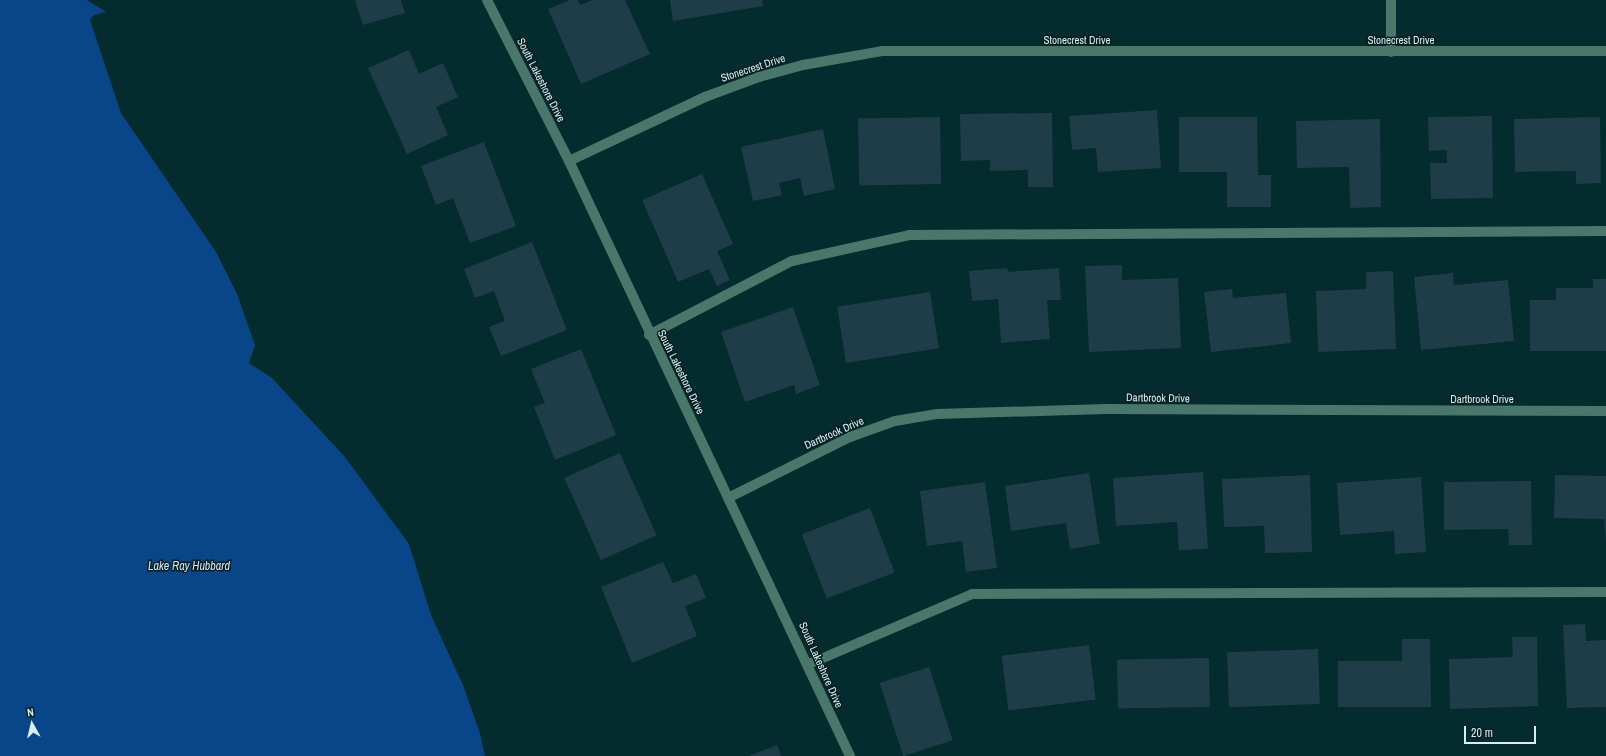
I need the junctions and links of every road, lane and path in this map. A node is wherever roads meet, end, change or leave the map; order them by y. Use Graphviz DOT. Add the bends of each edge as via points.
graph roads {
  1 [pos="487,0"];
  2 [pos="1391,0"];
  3 [pos="1606,51"];
  4 [pos="1391,52"];
  5 [pos="569,161"];
  6 [pos="1606,232"];
  7 [pos="649,335"];
  8 [pos="1606,411"];
  9 [pos="728,498"];
  10 [pos="1606,592"];
  11 [pos="809,664"];
  12 [pos="850,756"];
  1 -- 5 [label="street, South Lakeshore Drive"];
  2 -- 4 [label="street"];
  3 -- 4 [label="street, Stonecrest Drive"];
  4 -- 5 [label="street, Stonecrest Drive" via="882,51 803,65 759,77 705,97"];
  5 -- 7 [label="street, South Lakeshore Drive"];
  6 -- 7 [label="street" via="909,235 792,261"];
  7 -- 9 [label="street, South Lakeshore Drive"];
  8 -- 9 [label="street, Dartbrook Drive" via="1106,409 937,414 895,421 850,437"];
  9 -- 11 [label="street, South Lakeshore Drive"];
  10 -- 11 [label="street" via="972,594"];
  11 -- 12 [label="street, South Lakeshore Drive"];
}
